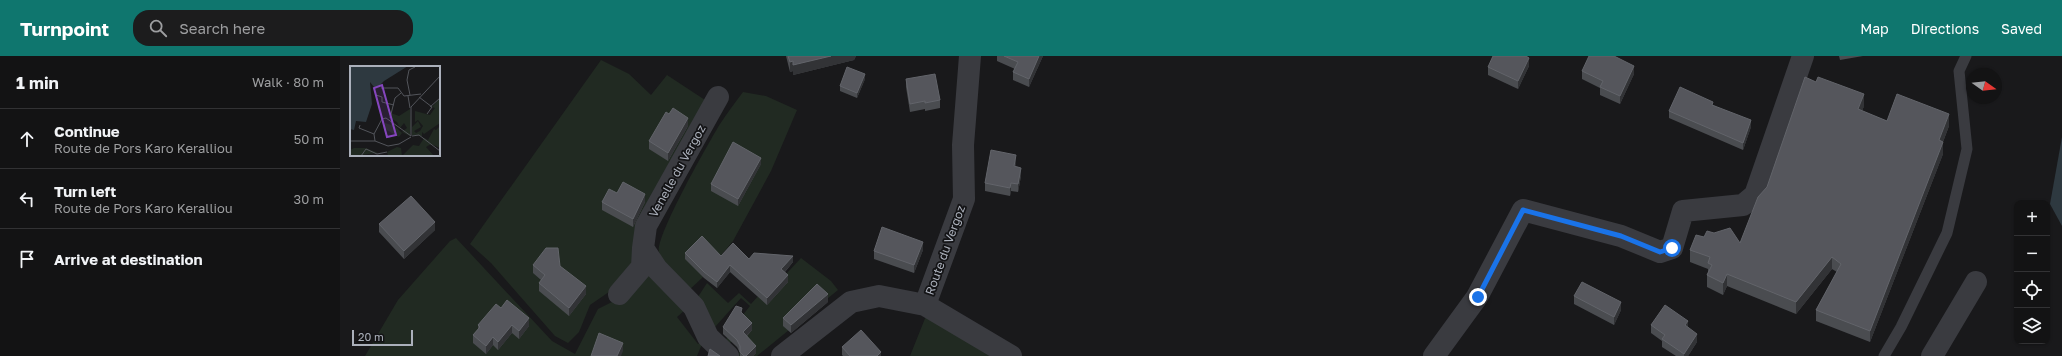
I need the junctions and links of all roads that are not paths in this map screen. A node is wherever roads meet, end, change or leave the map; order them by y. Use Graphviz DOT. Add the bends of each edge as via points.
graph roads {
  1 [pos="970,56"];
  2 [pos="1803,56"];
  3 [pos="1966,56"];
  4 [pos="718,97"];
  5 [pos="643,248"];
  6 [pos="1976,282"];
  7 [pos="619,294"];
  8 [pos="925,305"];
  9 [pos="728,356"];
  10 [pos="782,356"];
  11 [pos="1011,356"];
  12 [pos="1434,356"];
  13 [pos="1884,356"];
  14 [pos="1932,356"];
  1 -- 8 [label="street, Route du Vergoz" via="963,145 964,199"];
  2 -- 12 [label="street" via="1755,195 1743,205 1683,211 1672,248 1660,252 1621,236 1523,210 1478,297"];
  3 -- 13 [label="lane" via="1959,71 1966,149 1947,233"];
  4 -- 5 [label="street, Venelle du Vergoz" via="646,226"];
  5 -- 7 [label="street, Venelle du Vergoz" via="642,267"];
  5 -- 9 [label="street" via="657,269 694,307 708,337"];
  6 -- 14 [label="street"];
  8 -- 10 [label="street, Route du Vergoz" via="879,296 851,302"];
  8 -- 11 [label="street"];
}
